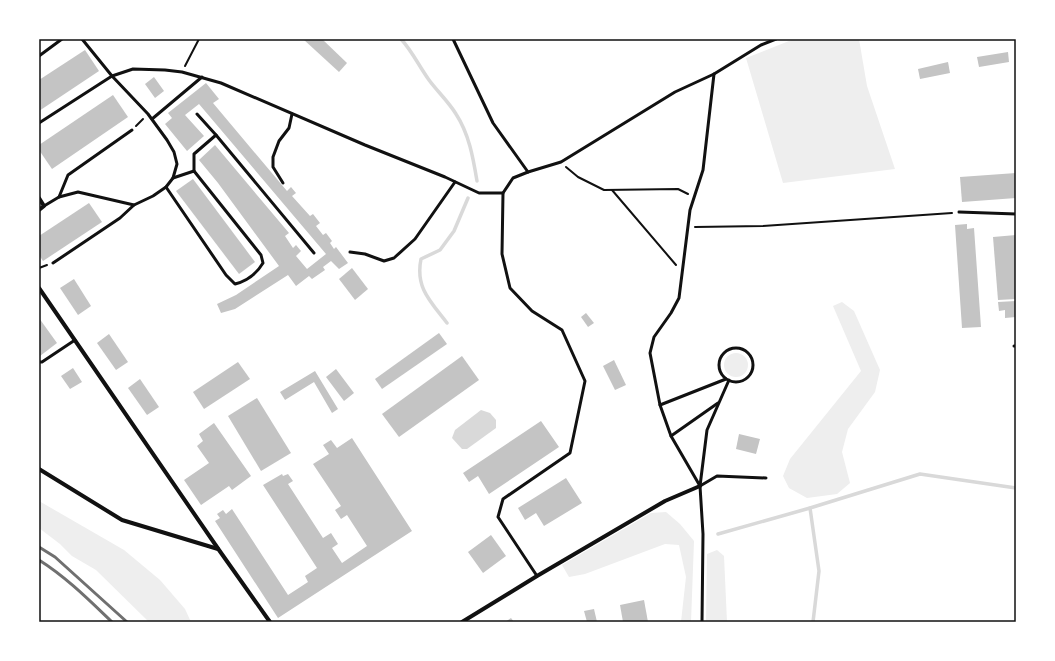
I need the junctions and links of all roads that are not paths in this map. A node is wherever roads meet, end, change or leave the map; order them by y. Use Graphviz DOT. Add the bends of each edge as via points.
graph roads {
  1 [pos="62,39"];
  2 [pos="82,39"];
  3 [pos="453,39"];
  4 [pos="776,39"];
  5 [pos="39,56"];
  6 [pos="714,74"];
  7 [pos="112,76"];
  8 [pos="202,77"];
  9 [pos="197,114"];
  10 [pos="292,114"];
  11 [pos="152,119"];
  12 [pos="39,123"];
  13 [pos="132,130"];
  14 [pos="216,135"];
  15 [pos="194,171"];
  16 [pos="528,172"];
  17 [pos="172,178"];
  18 [pos="455,182"];
  19 [pos="283,183"];
  20 [pos="166,187"];
  21 [pos="503,193"];
  22 [pos="59,197"];
  23 [pos="39,198"];
  24 [pos="134,205"];
  25 [pos="44,206"];
  26 [pos="39,210"];
  27 [pos="959,212"];
  28 [pos="1016,214"];
  29 [pos="350,252"];
  30 [pos="314,253"];
  31 [pos="53,263"];
  32 [pos="39,288"];
  33 [pos="75,340"];
  34 [pos="39,362"];
  35 [pos="727,380"];
  36 [pos="719,402"];
  37 [pos="660,405"];
  38 [pos="671,436"];
  39 [pos="39,469"];
  40 [pos="766,478"];
  41 [pos="700,486"];
  42 [pos="218,550"];
  43 [pos="537,576"];
  44 [pos="270,622"];
  45 [pos="462,622"];
  46 [pos="702,622"];
  1 -- 5 [label="lane"];
  2 -- 7 [label="lane"];
  3 -- 16 [label="lane" via="493,123"];
  4 -- 6 [label="lane" via="761,45"];
  6 -- 16 [label="lane" via="675,92 561,162"];
  6 -- 37 [label="lane" via="703,170 690,210 679,298 654,337 650,353"];
  7 -- 8 [label="lane" via="133,69 166,70"];
  7 -- 11 [label="lane"];
  7 -- 12 [label="lane"];
  8 -- 10 [label="lane"];
  8 -- 11 [label="lane"];
  9 -- 14 [label="lane"];
  10 -- 18 [label="lane"];
  10 -- 19 [label="lane" via="289,128 279,141 272,167"];
  11 -- 17 [label="lane" via="174,152 177,164"];
  13 -- 22 [label="lane" via="68,175"];
  14 -- 15 [label="lane" via="194,154"];
  14 -- 30 [label="lane"];
  15 -- 17 [label="lane"];
  15 -- 20 [label="lane" via="261,254 263,263 258,271 241,283 235,284 226,275"];
  16 -- 21 [label="lane" via="513,178"];
  17 -- 20 [label="lane"];
  18 -- 21 [label="lane" via="479,193"];
  18 -- 29 [label="lane" via="415,239 394,258 384,261"];
  20 -- 24 [label="lane"];
  21 -- 43 [label="lane" via="502,254 510,288 532,311 562,330 585,381 570,453 503,499 498,517"];
  22 -- 24 [label="lane" via="78,192"];
  22 -- 25 [label="lane"];
  23 -- 25 [label="street"];
  24 -- 31 [label="lane" via="120,218"];
  25 -- 26 [label="street"];
  27 -- 28 [label="lane"];
  32 -- 33 [label="street"];
  33 -- 34 [label="lane"];
  33 -- 42 [label="street"];
  35 -- 35 [label="lane" via="739,382 750,375 754,362 747,351 734,347 722,354 719,367"];
  35 -- 36 [label="lane"];
  35 -- 37 [label="lane"];
  36 -- 38 [label="lane"];
  36 -- 41 [label="lane" via="707,430"];
  37 -- 38 [label="lane"];
  38 -- 41 [label="lane"];
  39 -- 42 [label="street" via="122,520"];
  40 -- 41 [label="lane" via="718,476"];
  41 -- 43 [label="street" via="665,501"];
  41 -- 46 [label="lane" via="703,534"];
  42 -- 44 [label="street"];
  43 -- 45 [label="street"];
}
